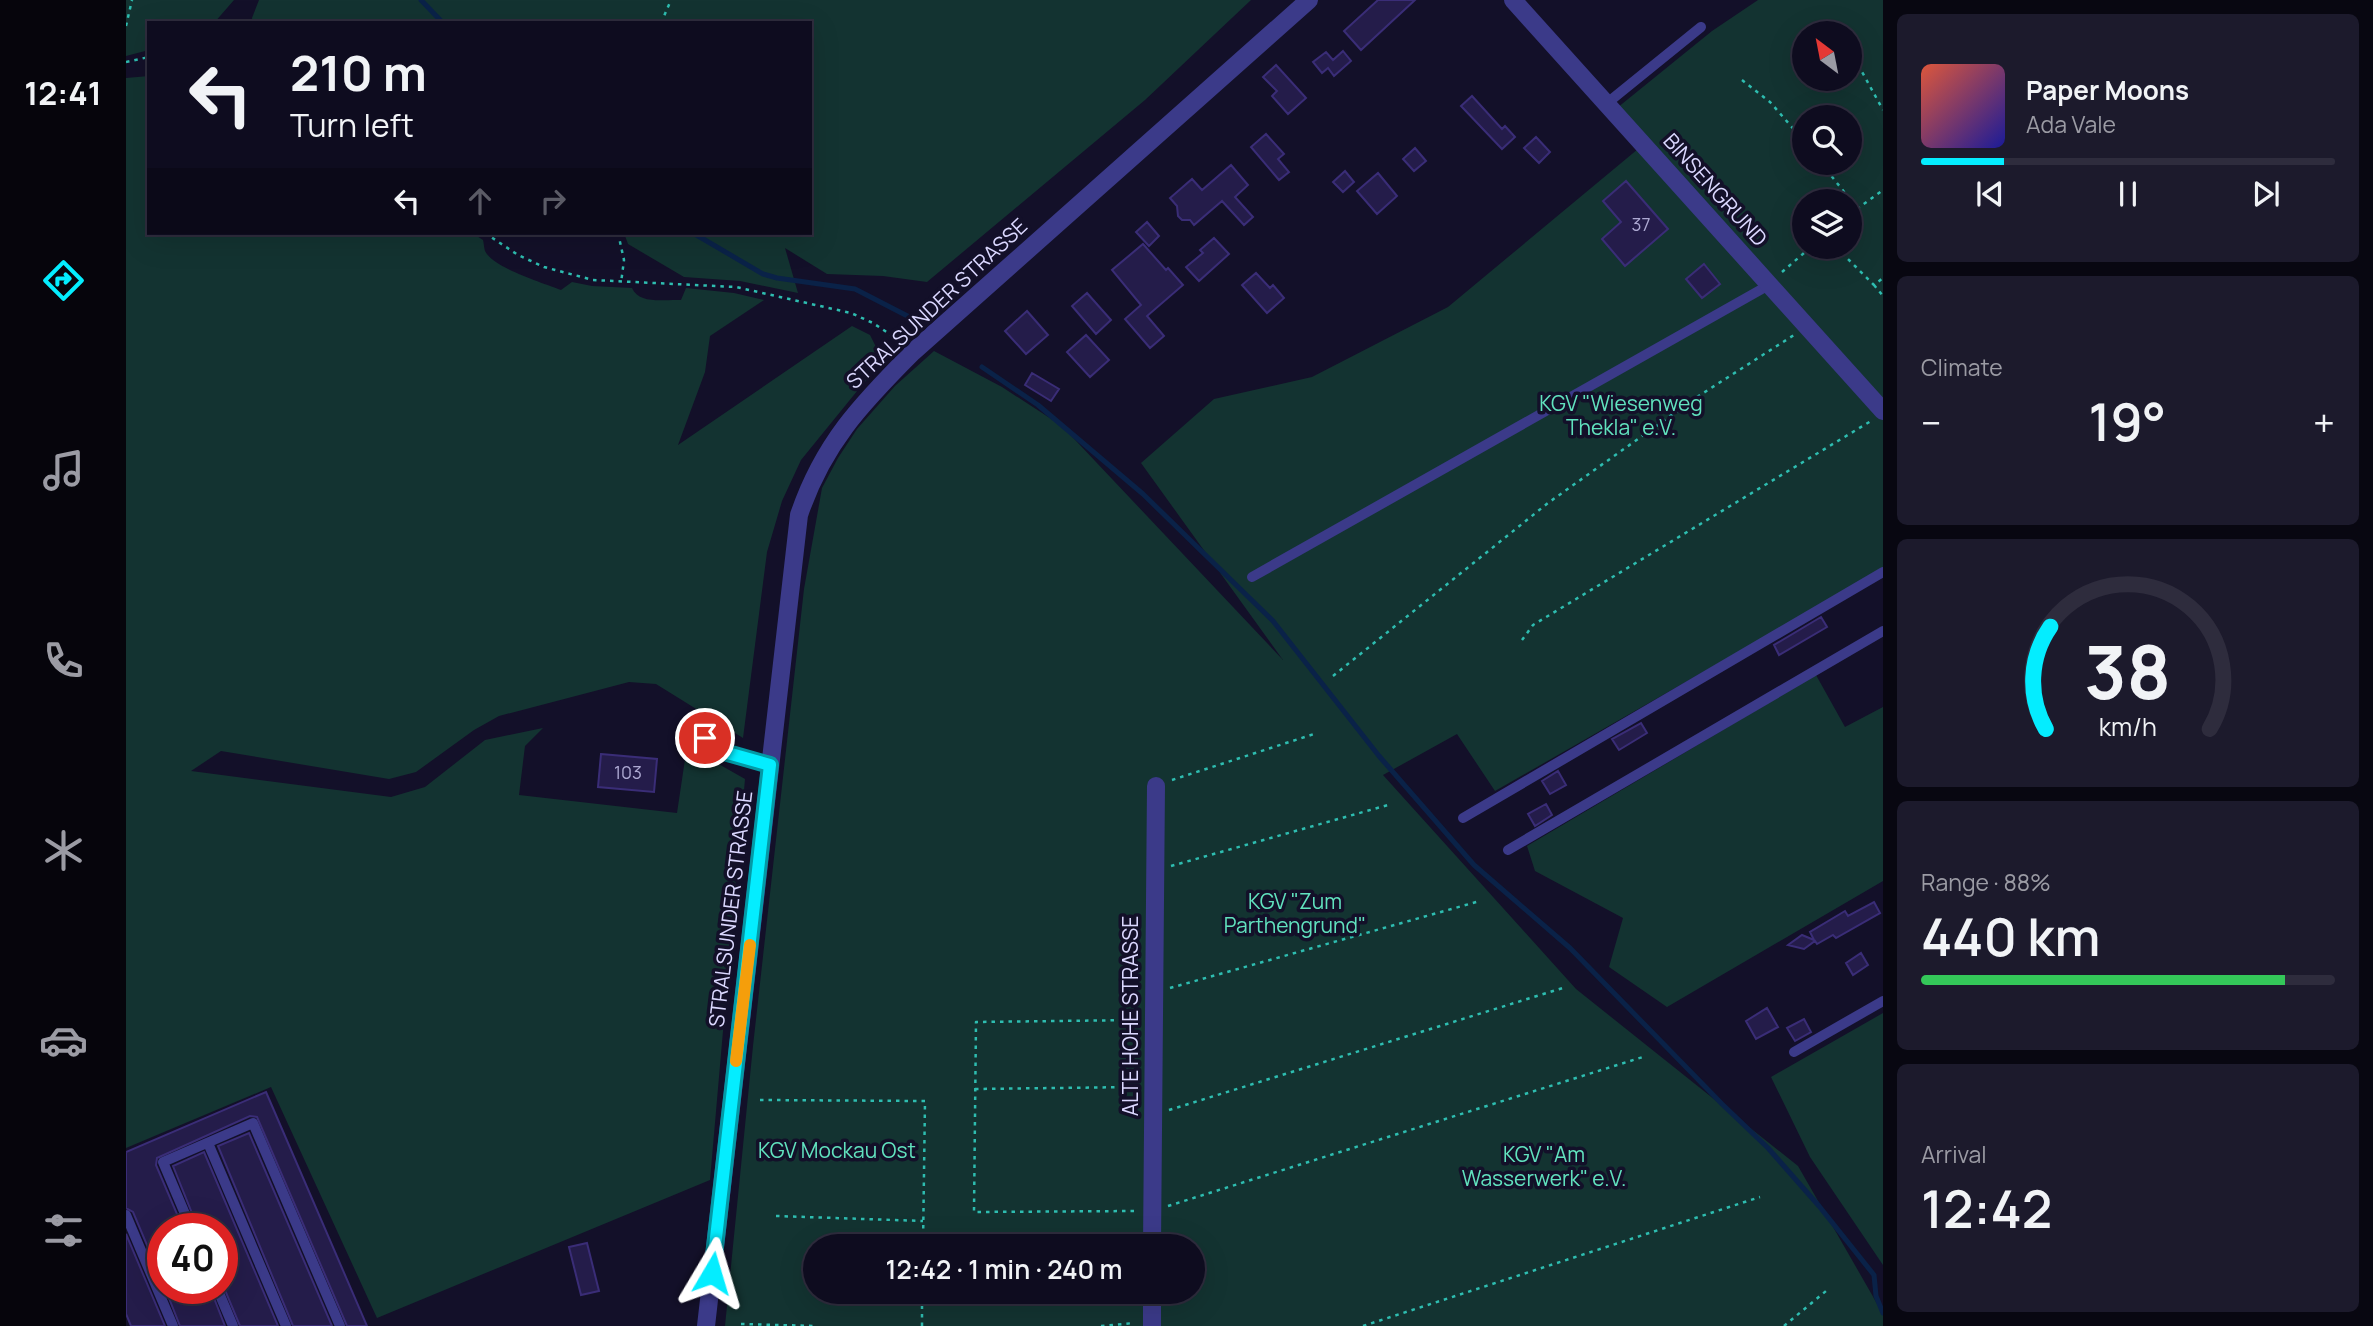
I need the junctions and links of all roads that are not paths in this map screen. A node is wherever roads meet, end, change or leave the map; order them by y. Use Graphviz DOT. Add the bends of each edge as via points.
graph roads {
  1 [pos="1309,0"];
  2 [pos="1513,0"];
  3 [pos="1701,27"];
  4 [pos="1606,104"];
  5 [pos="1769,285"];
  6 [pos="1877,416"];
  7 [pos="1883,572"];
  8 [pos="1252,577"];
  9 [pos="1883,632"];
  10 [pos="689,739"];
  11 [pos="770,765"];
  12 [pos="1156,786"];
  13 [pos="1462,818"];
  14 [pos="1508,850"];
  15 [pos="1883,1000"];
  16 [pos="1794,1052"];
  17 [pos="208,1143"];
  18 [pos="185,1213"];
  19 [pos="126,1215"];
  20 [pos="1152,1234"];
  21 [pos="224,1304"];
  22 [pos="1152,1304"];
  23 [pos="1152,1324"];
  24 [pos="173,1326"];
  25 [pos="233,1326"];
  26 [pos="286,1326"];
  27 [pos="340,1326"];
  28 [pos="706,1326"];
  1 -- 11 [label="street, STRALSUNDER STRASSE" via="913,352 867,398 837,437 814,474 799,515"];
  2 -- 4 [label="street, BINSENGRUND"];
  3 -- 4 [label="lane"];
  4 -- 5 [label="street, BINSENGRUND"];
  5 -- 6 [label="street, BINSENGRUND"];
  5 -- 8 [label="lane"];
  7 -- 13 [label="lane"];
  9 -- 14 [label="lane"];
  10 -- 11 [label="lane" via="705,738 724,752"];
  11 -- 28 [label="street, STRALSUNDER STRASSE"];
  12 -- 20 [label="street, ALTE HOHE STRASSE"];
  15 -- 16 [label="lane"];
  17 -- 18 [label="lane" via="163,1162"];
  17 -- 26 [label="lane"];
  17 -- 27 [label="lane" via="253,1123"];
  19 -- 24 [label="lane"];
  21 -- 25 [label="lane"];
  22 -- 23 [label="street"];
}
